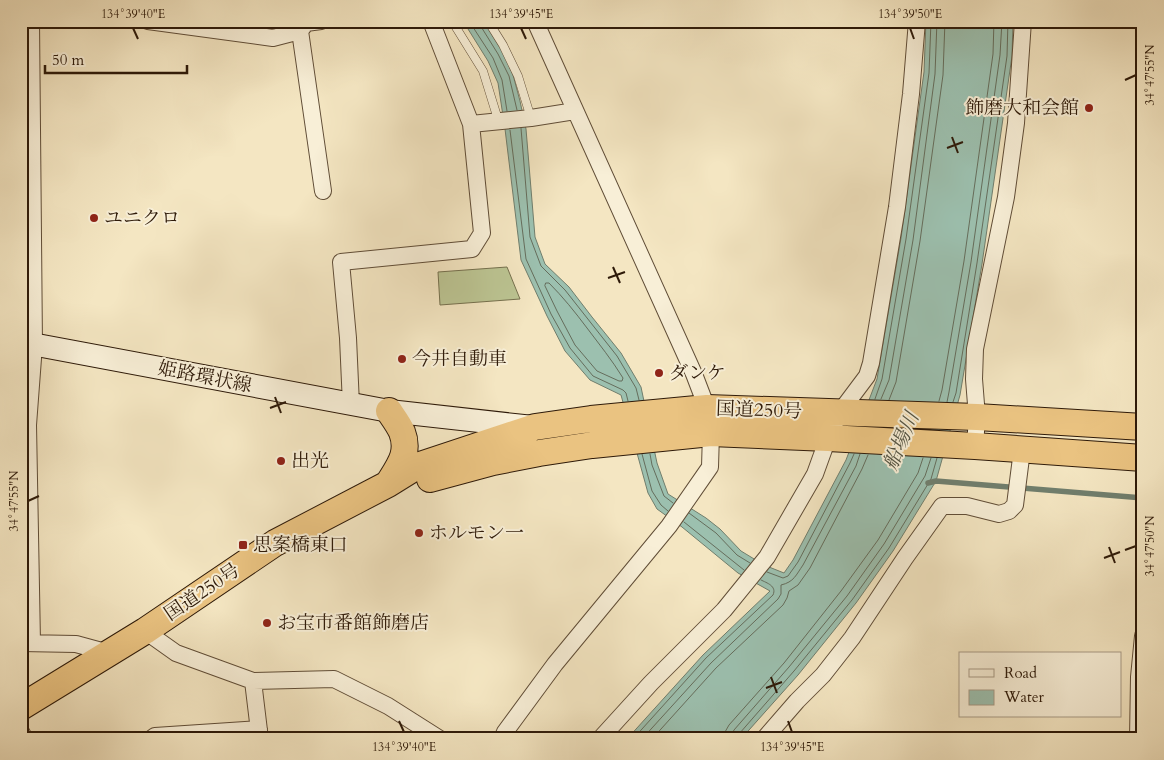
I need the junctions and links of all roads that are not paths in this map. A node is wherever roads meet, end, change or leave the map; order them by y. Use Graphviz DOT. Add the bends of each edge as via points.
graph roads {
  1 [pos="31,21"];
  2 [pos="148,21"];
  3 [pos="321,21"];
  4 [pos="431,21"];
  5 [pos="452,21"];
  6 [pos="488,21"];
  7 [pos="535,21"];
  8 [pos="917,21"];
  9 [pos="1023,21"];
  10 [pos="300,31"];
  11 [pos="575,111"];
  12 [pos="496,113"];
  13 [pos="531,118"];
  14 [pos="472,124"];
  15 [pos="323,191"];
  16 [pos="28,343"];
  17 [pos="352,405"];
  18 [pos="707,408"];
  19 [pos="389,411"];
  20 [pos="840,412"];
  21 [pos="977,417"];
  22 [pos="24,425"];
  23 [pos="535,427"];
  24 [pos="1143,427"];
  25 [pos="699,435"];
  26 [pos="828,438"];
  27 [pos="494,441"];
  28 [pos="975,446"];
  29 [pos="1022,450"];
  30 [pos="539,453"];
  31 [pos="1143,458"];
  32 [pos="388,484"];
  33 [pos="145,631"];
  34 [pos="1143,636"];
  35 [pos="27,643"];
  36 [pos="109,652"];
  37 [pos="253,682"];
  38 [pos="21,707"];
  39 [pos="21,732"];
  40 [pos="260,734"];
  41 [pos="25,739"];
  42 [pos="151,739"];
  43 [pos="440,739"];
  44 [pos="502,739"];
  45 [pos="600,739"];
  46 [pos="764,739"];
  47 [pos="1138,739"];
  1 -- 16 [label="street"];
  2 -- 10 [label="street" via="273,38"];
  3 -- 10 [label="street" via="306,23"];
  4 -- 14 [label="street"];
  5 -- 12 [label="lane" via="483,71"];
  6 -- 13 [label="lane" via="518,76"];
  7 -- 11 [label="street"];
  8 -- 20 [label="street" via="897,207 871,363 866,376"];
  9 -- 21 [label="street" via="1016,123 1006,197 976,349"];
  10 -- 15 [label="street"];
  11 -- 13 [label="street"];
  11 -- 18 [label="street"];
  13 -- 14 [label="street"];
  14 -- 17 [label="street" via="482,233 472,249 341,262"];
  16 -- 17 [label="main road, 姫路環状線"];
  16 -- 22 [label="street"];
  17 -- 19 [label="main road, 姫路環状線"];
  18 -- 20 [label="highway, 国道250号"];
  18 -- 23 [label="highway, 国道250号"];
  18 -- 25 [label="street"];
  19 -- 23 [label="main road, 姫路環状線"];
  19 -- 27 [label="main road, 姫路環状線"];
  19 -- 32 [label="highway" via="402,431 405,449 402,462"];
  20 -- 21 [label="highway, 国道250号"];
  20 -- 26 [label="street"];
  21 -- 24 [label="highway, 国道250号"];
  21 -- 28 [label="street"];
  22 -- 35 [label="street"];
  23 -- 27 [label="highway, 国道250号"];
  25 -- 26 [label="highway, 国道250号"];
  25 -- 30 [label="highway, 国道250号"];
  25 -- 44 [label="street" via="710,467 669,526 555,664"];
  26 -- 28 [label="highway, 国道250号"];
  26 -- 45 [label="street" via="815,474 767,558 724,610"];
  27 -- 30 [label="main road, 姫路環状線"];
  27 -- 32 [label="highway, 国道250号" via="417,466"];
  28 -- 29 [label="highway, 国道250号"];
  29 -- 31 [label="highway, 国道250号"];
  29 -- 46 [label="street" via="1015,505 999,514 967,506 942,506 852,638"];
  30 -- 32 [label="highway, 国道250号" via="416,483"];
  32 -- 33 [label="highway, 国道250号" via="275,543"];
  33 -- 36 [label="highway, 国道250号"];
  33 -- 37 [label="street" via="176,653"];
  34 -- 47 [label="street"];
  35 -- 36 [label="street" via="76,644"];
  36 -- 38 [label="highway, 国道250号"];
  37 -- 40 [label="street"];
  37 -- 43 [label="street" via="334,679 388,706"];
  39 -- 41 [label="street"];
  40 -- 42 [label="street" via="155,736"];
}
